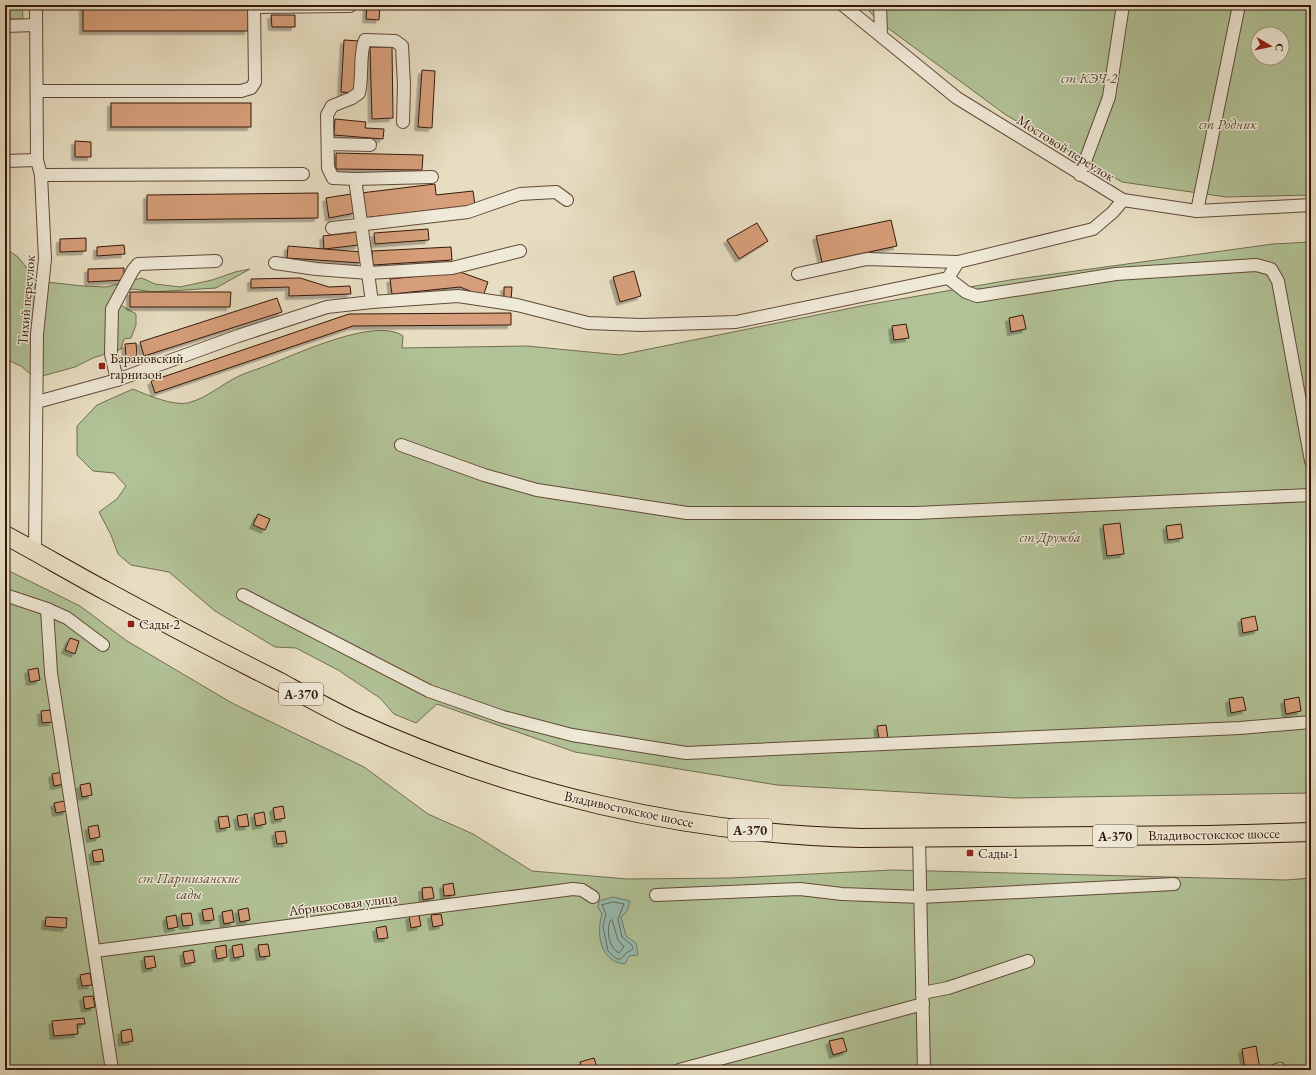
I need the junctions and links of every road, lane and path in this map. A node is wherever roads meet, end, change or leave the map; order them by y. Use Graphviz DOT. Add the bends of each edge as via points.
graph roads {
  1 [pos="36,5"];
  2 [pos="843,5"];
  3 [pos="880,5"];
  4 [pos="1123,5"];
  5 [pos="1239,5"];
  6 [pos="254,6"];
  7 [pos="350,6"];
  8 [pos="36,25"];
  9 [pos="5,26"];
  10 [pos="881,34"];
  11 [pos="37,91"];
  12 [pos="403,122"];
  13 [pos="328,144"];
  14 [pos="370,144"];
  15 [pos="37,160"];
  16 [pos="5,161"];
  17 [pos="303,174"];
  18 [pos="41,175"];
  19 [pos="1080,175"];
  20 [pos="432,177"];
  21 [pos="355,179"];
  22 [pos="567,200"];
  23 [pos="1122,200"];
  24 [pos="1311,205"];
  25 [pos="1197,211"];
  26 [pos="361,225"];
  27 [pos="332,228"];
  28 [pos="520,251"];
  29 [pos="216,260"];
  30 [pos="958,262"];
  31 [pos="275,263"];
  32 [pos="369,273"];
  33 [pos="798,274"];
  34 [pos="948,278"];
  35 [pos="372,302"];
  36 [pos="117,380"];
  37 [pos="37,402"];
  38 [pos="401,446"];
  39 [pos="1311,462"];
  40 [pos="1311,495"];
  41 [pos="5,535"];
  42 [pos="35,550"];
  43 [pos="243,595"];
  44 [pos="5,597"];
  45 [pos="47,609"];
  46 [pos="103,645"];
  47 [pos="1311,722"];
  48 [pos="1311,832"];
  49 [pos="918,838"];
  50 [pos="1174,884"];
  51 [pos="656,895"];
  52 [pos="592,897"];
  53 [pos="921,897"];
  54 [pos="94,951"];
  55 [pos="1028,961"];
  56 [pos="922,998"];
  57 [pos="112,1070"];
  58 [pos="679,1070"];
  59 [pos="924,1070"];
  1 -- 8 [label="street, Тихий переулок"];
  2 -- 10 [label="street, Мостовой переулок"];
  3 -- 10 [label="street"];
  4 -- 19 [label="street" via="1110,97"];
  5 -- 25 [label="street"];
  6 -- 7 [label="street"];
  6 -- 11 [label="street" via="255,82 251,88 241,91"];
  8 -- 9 [label="street"];
  8 -- 11 [label="street, Тихий переулок"];
  10 -- 19 [label="street, Мостовой переулок" via="957,98"];
  11 -- 15 [label="street, Тихий переулок"];
  12 -- 13 [label="street" via="402,46 395,41 365,40 362,45 362,80 359,93 332,106 327,115"];
  13 -- 14 [label="street"];
  13 -- 21 [label="street" via="328,168 333,178"];
  15 -- 16 [label="street"];
  15 -- 18 [label="street, Тихий переулок"];
  17 -- 18 [label="street"];
  18 -- 37 [label="street, Тихий переулок" via="46,259 36,334"];
  19 -- 23 [label="street, Мостовой переулок"];
  20 -- 21 [label="street"];
  21 -- 26 [label="street"];
  22 -- 26 [label="street" via="556,192 520,194 468,212"];
  23 -- 25 [label="street, Мостовой переулок"];
  23 -- 30 [label="street" via="1114,212 1093,229"];
  24 -- 25 [label="street, Мостовой переулок"];
  26 -- 27 [label="street"];
  26 -- 32 [label="street"];
  28 -- 32 [label="street" via="452,268"];
  29 -- 36 [label="street" via="138,264 133,270 112,309 111,354"];
  30 -- 33 [label="street" via="867,259"];
  30 -- 34 [label="street"];
  31 -- 32 [label="street"];
  32 -- 35 [label="street"];
  34 -- 35 [label="street" via="736,322 641,325 588,323 517,305 458,296"];
  34 -- 39 [label="street" via="966,292 977,296 1116,274 1256,265 1271,269 1278,281"];
  35 -- 36 [label="street" via="327,307"];
  36 -- 37 [label="street"];
  37 -- 42 [label="street, Тихий переулок"];
  38 -- 40 [label="street" via="484,475 537,490 687,513 916,513"];
  41 -- 42 [label="highway, Владивостокское шоссе / А-370"];
  42 -- 49 [label="highway, Владивостокское шоссе / А-370" via="106,591 352,719 459,764 583,802 698,824 811,837"];
  43 -- 47 [label="street" via="429,691 503,717 572,735 686,753 1240,728"];
  44 -- 45 [label="street"];
  45 -- 46 [label="street" via="67,618"];
  45 -- 54 [label="street" via="51,673"];
  48 -- 49 [label="highway, Владивостокское шоссе / А-370"];
  49 -- 53 [label="street"];
  50 -- 53 [label="street"];
  51 -- 53 [label="street" via="800,889 842,894"];
  52 -- 54 [label="street, Абрикосовая улица" via="582,890 573,889"];
  53 -- 56 [label="street"];
  54 -- 57 [label="street"];
  55 -- 56 [label="street"];
  56 -- 58 [label="street"];
  56 -- 59 [label="street"];
}
